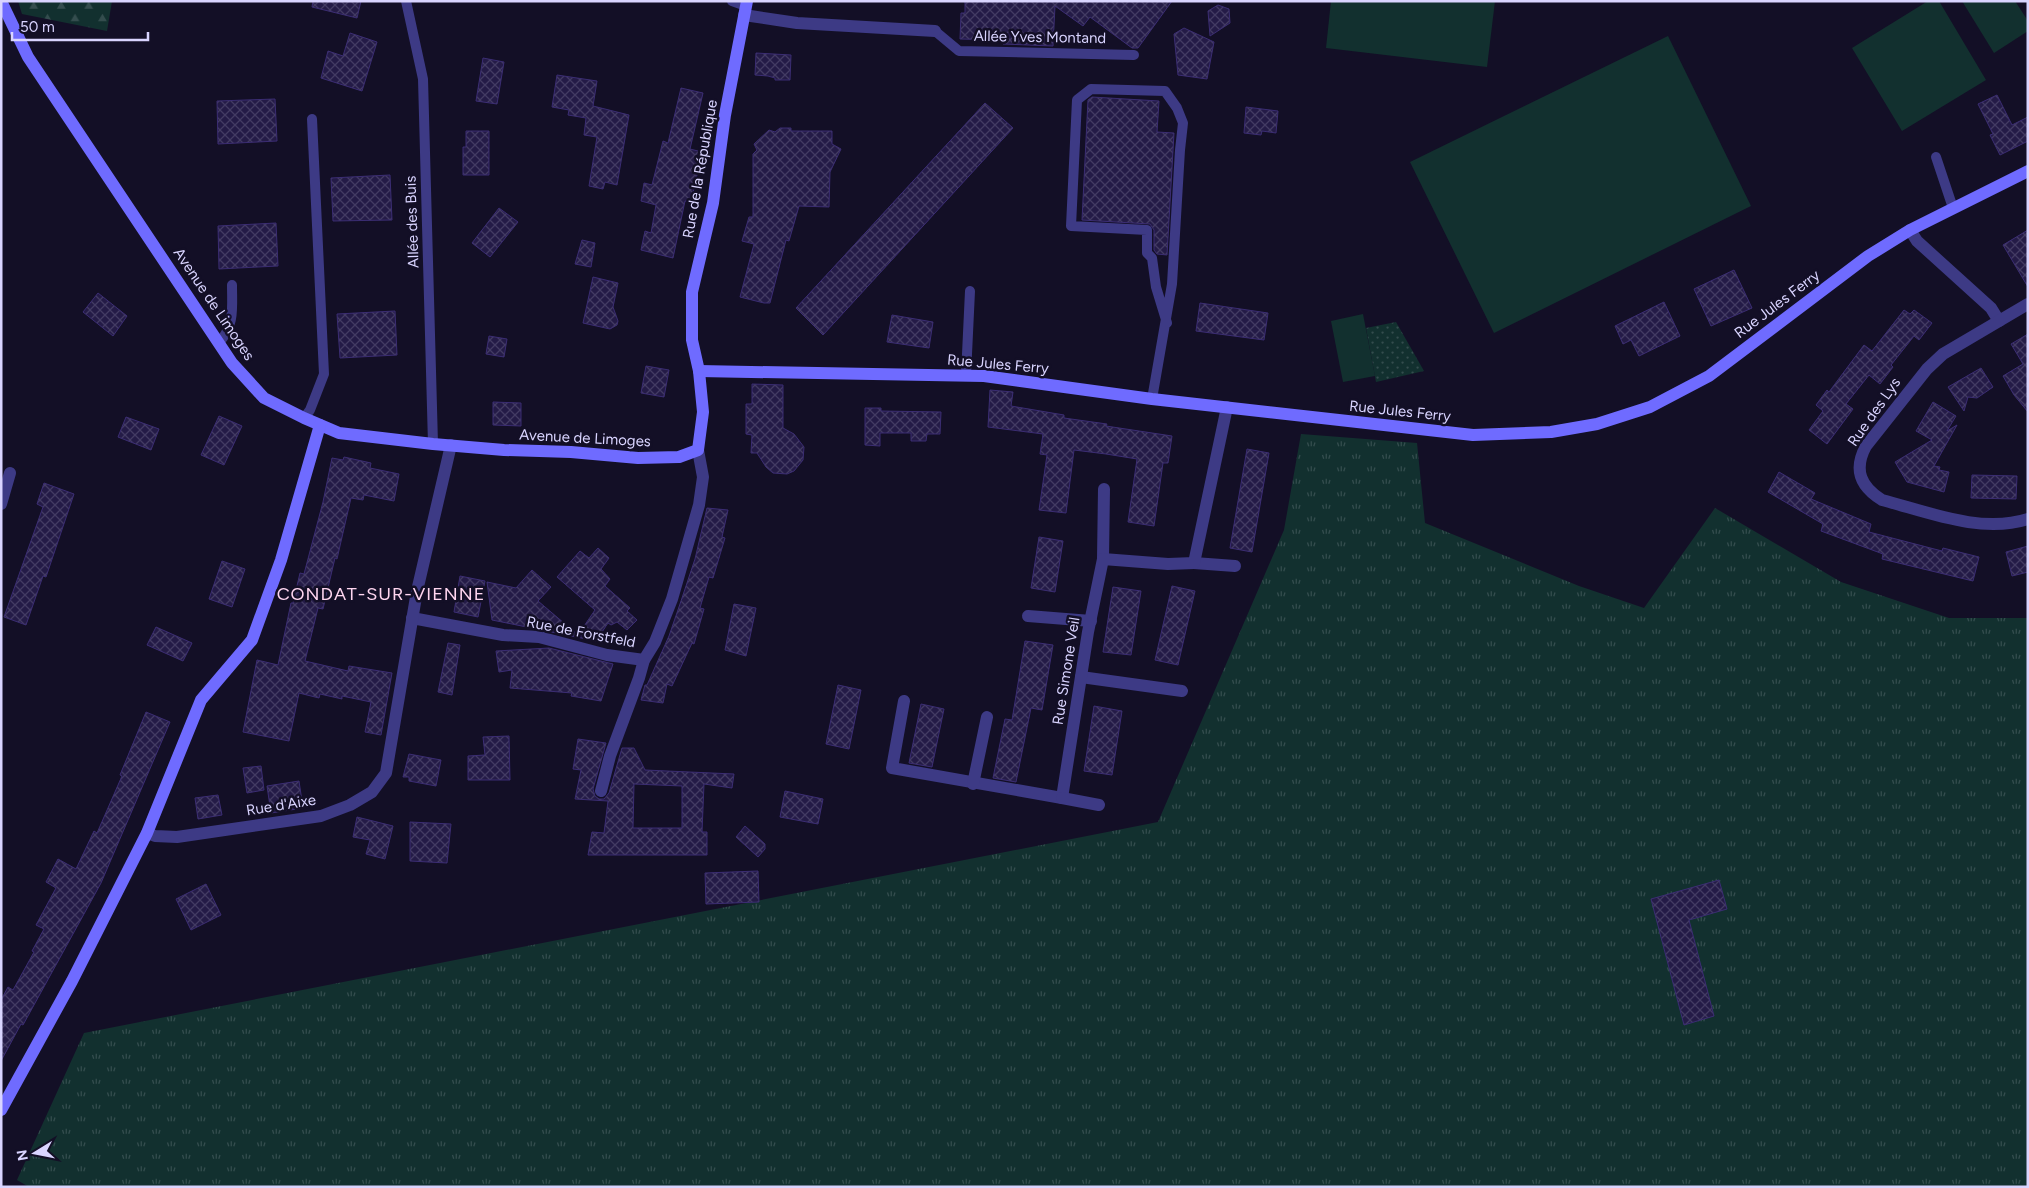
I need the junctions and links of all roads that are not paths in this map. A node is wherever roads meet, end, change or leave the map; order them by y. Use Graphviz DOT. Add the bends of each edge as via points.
graph roads {
  1 [pos="1,1"];
  2 [pos="406,1"];
  3 [pos="732,1"];
  4 [pos="746,8"];
  5 [pos="935,31"];
  6 [pos="1134,55"];
  7 [pos="312,119"];
  8 [pos="1936,157"];
  9 [pos="2028,171"];
  10 [pos="1953,208"];
  11 [pos="1910,230"];
  12 [pos="232,285"];
  13 [pos="970,290"];
  14 [pos="2028,304"];
  15 [pos="1999,321"];
  16 [pos="1167,323"];
  17 [pos="219,343"];
  18 [pos="699,371"];
  19 [pos="966,375"];
  20 [pos="1152,399"];
  21 [pos="1227,407"];
  22 [pos="304,418"];
  23 [pos="320,425"];
  24 [pos="433,444"];
  25 [pos="450,445"];
  26 [pos="698,450"];
  27 [pos="10,473"];
  28 [pos="1104,489"];
  29 [pos="1,504"];
  30 [pos="2028,519"];
  31 [pos="1103,559"];
  32 [pos="1194,563"];
  33 [pos="1235,566"];
  34 [pos="1028,616"];
  35 [pos="412,618"];
  36 [pos="1091,621"];
  37 [pos="644,660"];
  38 [pos="1081,677"];
  39 [pos="1182,691"];
  40 [pos="904,701"];
  41 [pos="987,716"];
  42 [pos="973,784"];
  43 [pos="601,791"];
  44 [pos="1062,798"];
  45 [pos="1099,805"];
  46 [pos="147,833"];
  47 [pos="2,1106"];
  1 -- 17 [label="main road, Avenue de Limoges" via="28,57"];
  2 -- 24 [label="lane, Allée des Buis" via="423,79"];
  3 -- 4 [label="lane"];
  4 -- 5 [label="street, Allée Yves Montand" via="797,23"];
  4 -- 18 [label="main road, Rue de la République" via="725,115 714,203 692,292 692,340"];
  5 -- 6 [label="lane, Allée Yves Montand" via="959,51"];
  7 -- 22 [label="lane" via="324,374"];
  8 -- 10 [label="lane"];
  9 -- 10 [label="main road, Rue Jules Ferry"];
  10 -- 11 [label="main road, Rue Jules Ferry"];
  11 -- 15 [label="street" via="1991,308"];
  11 -- 21 [label="main road, Rue Jules Ferry" via="1868,256 1709,376 1650,406 1597,424 1551,432 1473,435"];
  12 -- 17 [label="lane" via="232,320"];
  13 -- 19 [label="lane"];
  14 -- 15 [label="street, Rue des Lys"];
  15 -- 30 [label="street, Rue des Lys" via="1943,354 1927,369 1866,446 1861,455 1860,473 1864,484 1882,500 1965,522 1984,524"];
  16 -- 16 [label="lane" via="1183,123 1165,91 1091,89 1077,100 1071,226 1147,230 1147,253 1152,258 1156,287"];
  16 -- 20 [label="lane"];
  17 -- 22 [label="main road, Avenue de Limoges" via="232,363 264,398"];
  18 -- 19 [label="main road, Rue Jules Ferry"];
  18 -- 26 [label="main road, Rue de la République" via="704,412"];
  19 -- 20 [label="main road, Rue Jules Ferry"];
  20 -- 21 [label="main road, Rue Jules Ferry"];
  21 -- 32 [label="street"];
  22 -- 23 [label="main road, Avenue de Limoges"];
  23 -- 24 [label="main road, Avenue de Limoges" via="339,433"];
  23 -- 46 [label="main road" via="280,560 252,640 201,700"];
  24 -- 25 [label="main road, Avenue de Limoges"];
  25 -- 26 [label="main road, Avenue de Limoges" via="660,459"];
  25 -- 35 [label="street, Rue d'Aixe"];
  26 -- 37 [label="street, Rue de Forstfeld" via="703,477 699,504 672,599"];
  27 -- 29 [label="street"];
  28 -- 31 [label="street, Rue Simone Veil"];
  31 -- 32 [label="street"];
  31 -- 36 [label="street, Rue Simone Veil"];
  32 -- 33 [label="street"];
  34 -- 36 [label="street"];
  35 -- 37 [label="street, Rue de Forstfeld" via="503,635 539,638 607,655"];
  35 -- 46 [label="street, Rue d'Aixe" via="386,773 372,792 321,816 177,838"];
  36 -- 38 [label="street, Rue Simone Veil"];
  37 -- 43 [label="street"];
  38 -- 39 [label="street"];
  38 -- 44 [label="street, Rue Simone Veil"];
  40 -- 42 [label="street" via="892,768"];
  41 -- 42 [label="street"];
  42 -- 44 [label="street"];
  44 -- 45 [label="street"];
  46 -- 47 [label="main road" via="72,981"];
}
